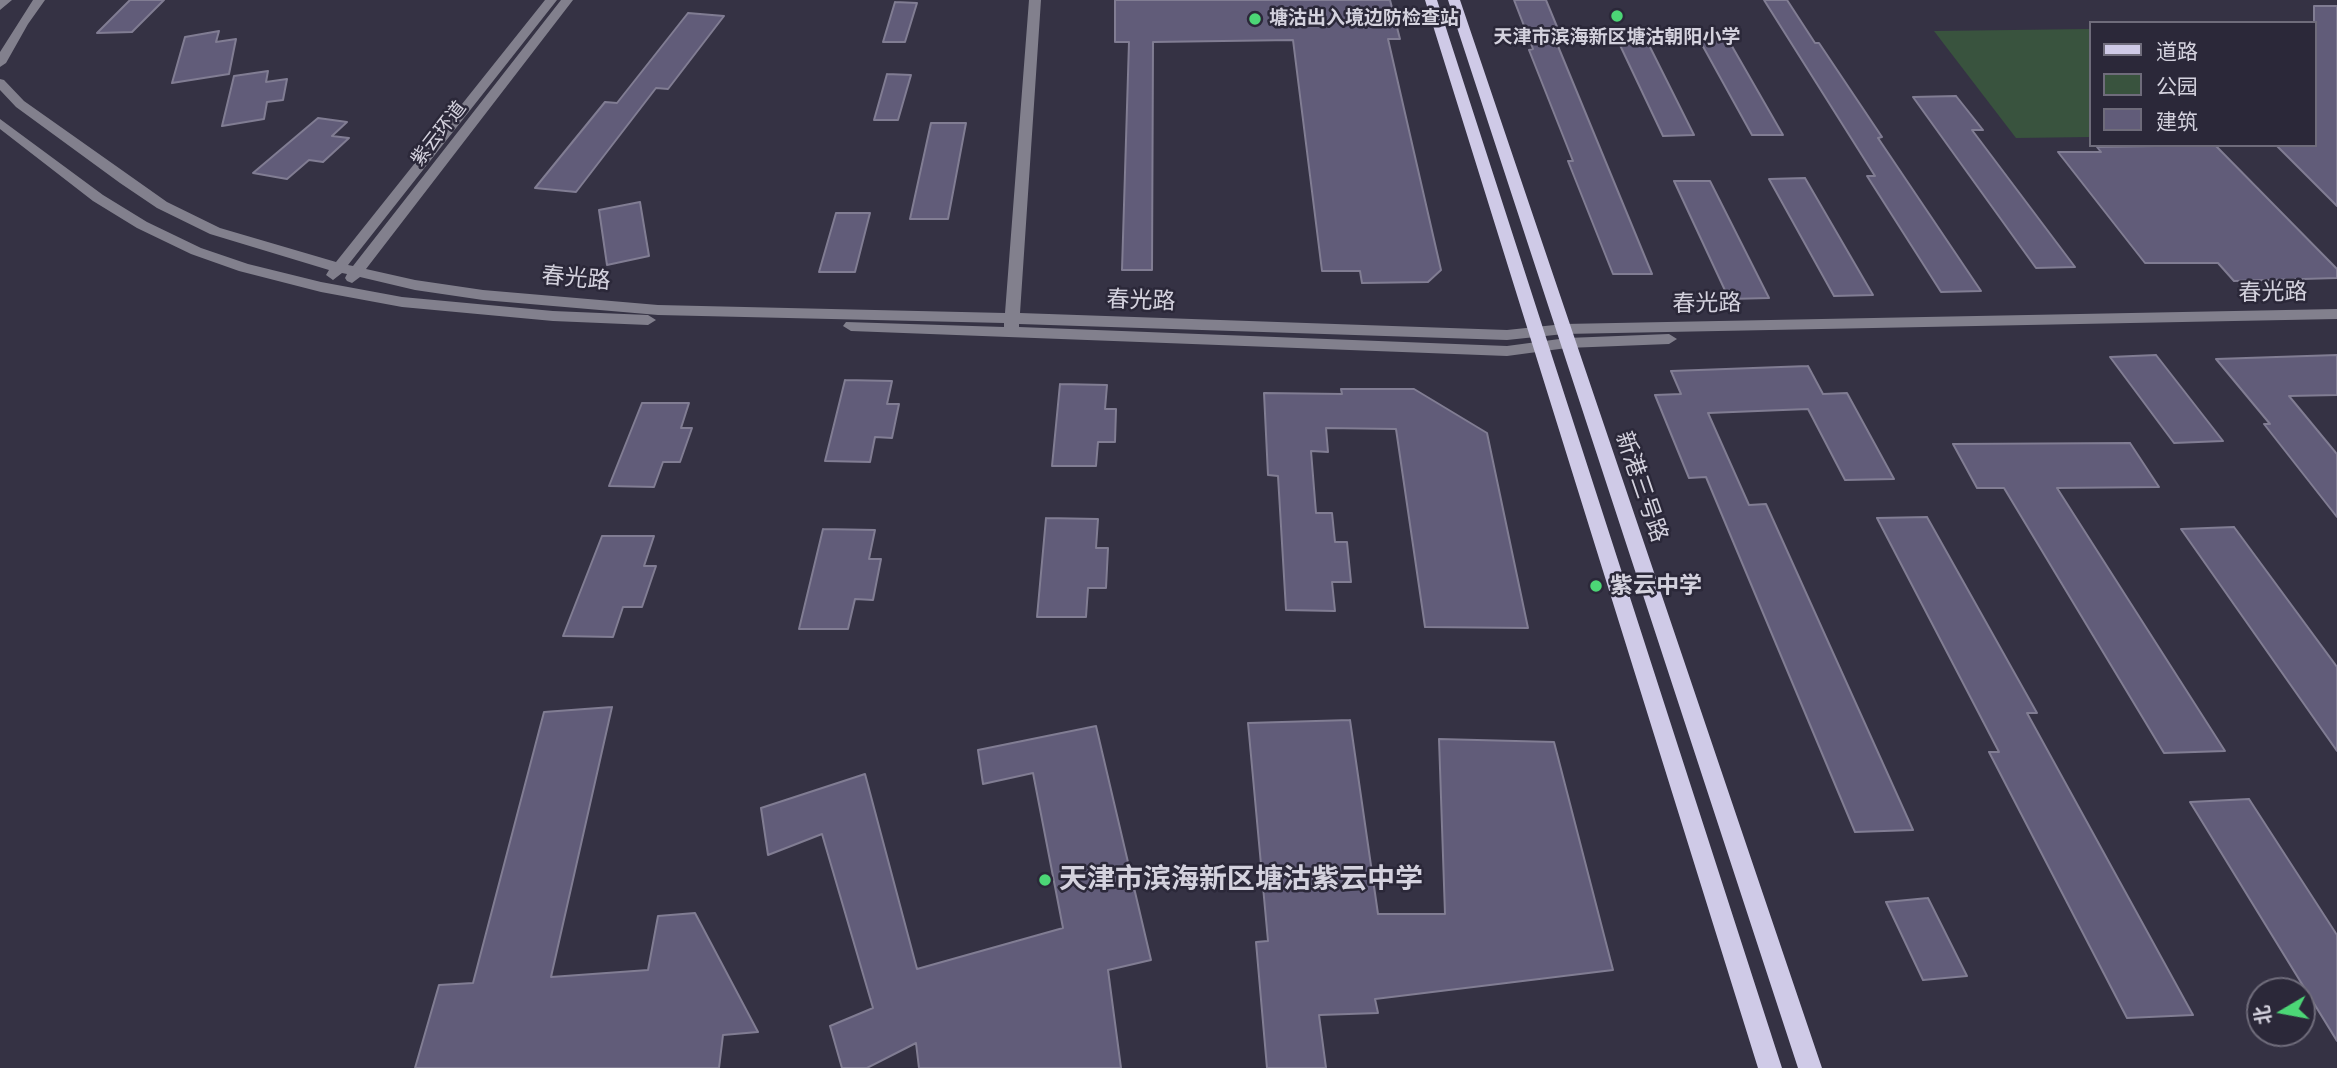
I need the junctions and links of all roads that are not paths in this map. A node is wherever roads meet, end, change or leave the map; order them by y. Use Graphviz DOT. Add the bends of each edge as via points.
graph roads {
  1 [pos="6,0"];
  2 [pos="39,0"];
  3 [pos="551,0"];
  4 [pos="567,0"];
  5 [pos="1035,0"];
  6 [pos="1431,0"];
  7 [pos="1454,0"];
  8 [pos="0,7"];
  9 [pos="0,63"];
  10 [pos="0,83"];
  11 [pos="0,123"];
  12 [pos="340,268"];
  13 [pos="357,272"];
  14 [pos="321,288"];
  15 [pos="341,291"];
  16 [pos="2337,314"];
  17 [pos="1011,326"];
  18 [pos="2337,326"];
  19 [pos="1565,336"];
  20 [pos="1538,340"];
  21 [pos="1769,1068"];
  22 [pos="1811,1068"];
  1 -- 8 [label="street"];
  2 -- 9 [label="street"];
  3 -- 12 [label="street, 紫云环道"];
  4 -- 13 [label="street, 紫云环道"];
  5 -- 17 [label="street"];
  6 -- 20 [label="main road"];
  7 -- 19 [label="main road, 新港三号路"];
  10 -- 12 [label="street, 春光路" via="20,104 162,205 215,231"];
  11 -- 14 [label="street, 春光路" via="98,198 142,225 195,251"];
  12 -- 13 [label="street, 春光路"];
  12 -- 14 [label="street, 紫云环道"];
  13 -- 15 [label="street, 紫云环道"];
  13 -- 17 [label="street, 春光路" via="483,295 658,310"];
  14 -- 15 [label="street, 春光路"];
  15 -- 17 [label="street, 春光路" via="402,302 553,316"];
  16 -- 19 [label="street, 春光路"];
  17 -- 20 [label="street, 春光路" via="1507,351"];
  18 -- 19 [label="street, 春光路"];
  19 -- 20 [label="street, 春光路"];
  19 -- 22 [label="main road, 新港三号路"];
  20 -- 21 [label="main road"];
}
